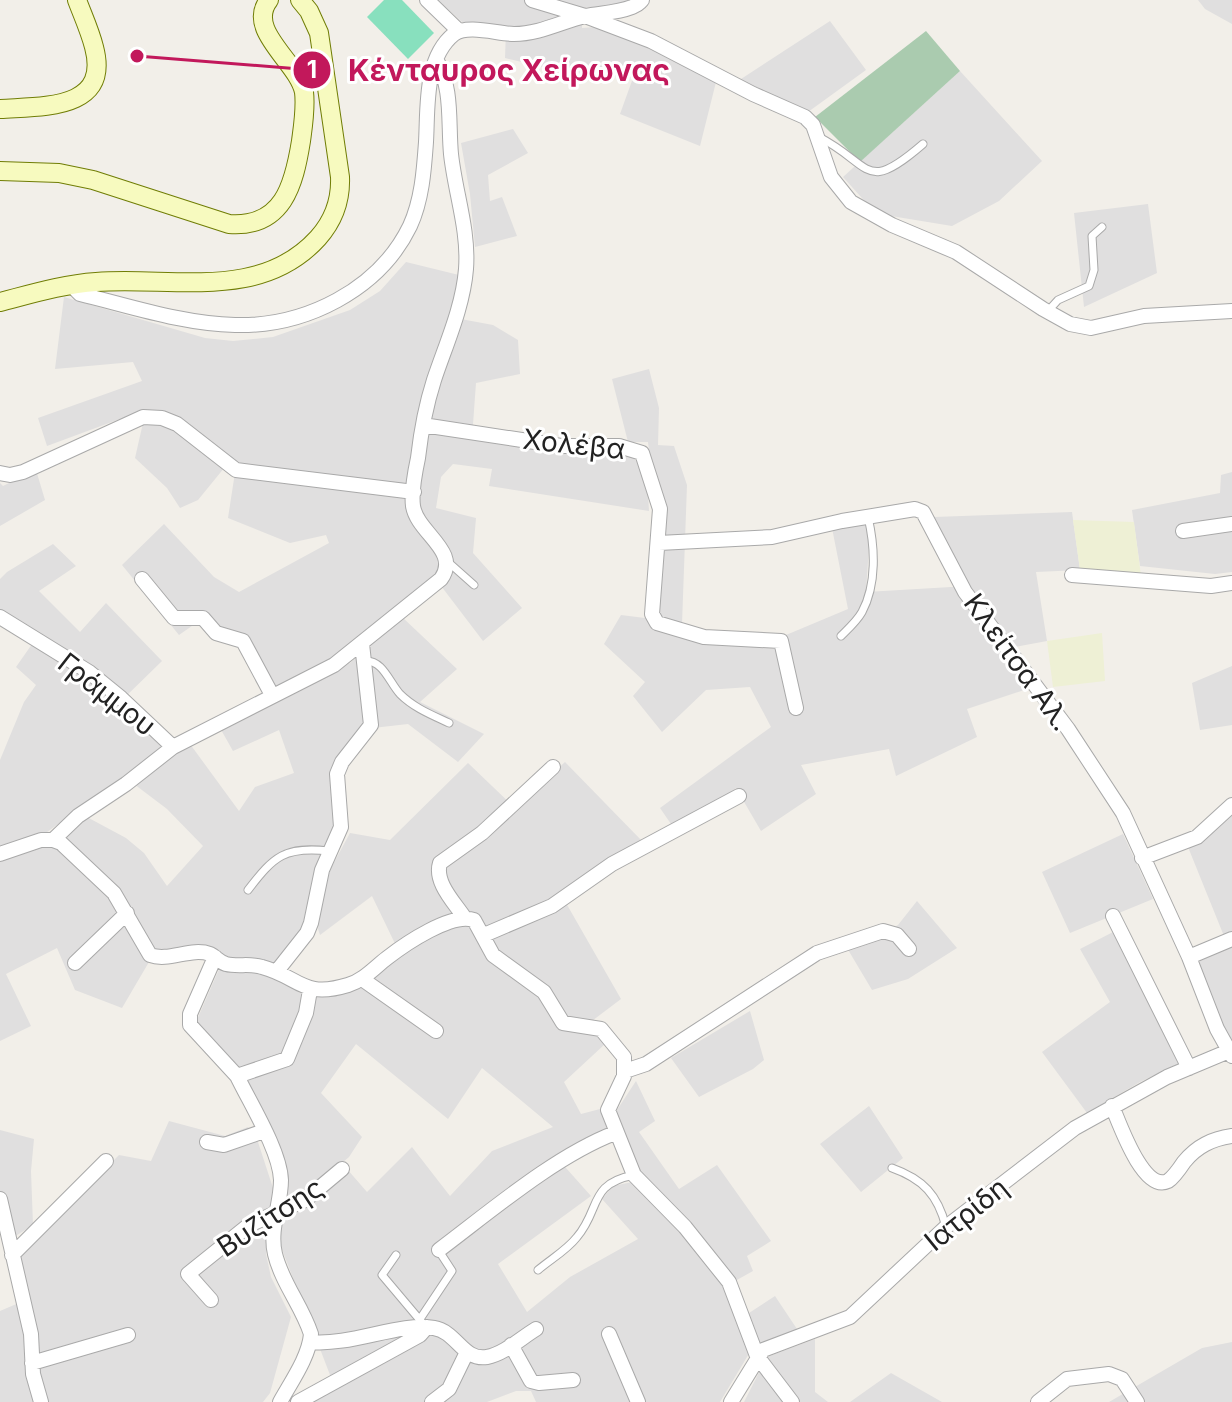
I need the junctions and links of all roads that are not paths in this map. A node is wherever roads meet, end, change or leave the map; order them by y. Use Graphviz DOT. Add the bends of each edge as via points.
graph roads {
  1 [pos="77,0"];
  2 [pos="268,0"];
  3 [pos="300,0"];
  4 [pos="427,0"];
  5 [pos="532,0"];
  6 [pos="642,0"];
  7 [pos="585,16"];
  8 [pos="459,31"];
  9 [pos="436,59"];
  10 [pos="0,109"];
  11 [pos="817,136"];
  12 [pos="923,144"];
  13 [pos="0,171"];
  14 [pos="1102,227"];
  15 [pos="71,285"];
  16 [pos="0,302"];
  17 [pos="1232,311"];
  18 [pos="1047,312"];
  19 [pos="423,425"];
  20 [pos="0,473"];
  21 [pos="414,492"];
  22 [pos="868,517"];
  23 [pos="1232,524"];
  24 [pos="1183,531"];
  25 [pos="659,543"];
  26 [pos="447,561"];
  27 [pos="1072,575"];
  28 [pos="142,579"];
  29 [pos="1232,583"];
  30 [pos="474,585"];
  31 [pos="0,617"];
  32 [pos="841,636"];
  33 [pos="362,644"];
  34 [pos="365,661"];
  35 [pos="272,695"];
  36 [pos="796,708"];
  37 [pos="449,723"];
  38 [pos="173,747"];
  39 [pos="553,767"];
  40 [pos="739,796"];
  41 [pos="1230,812"];
  42 [pos="53,840"];
  43 [pos="332,851"];
  44 [pos="0,854"];
  45 [pos="1142,858"];
  46 [pos="248,890"];
  47 [pos="127,913"];
  48 [pos="1113,916"];
  49 [pos="464,917"];
  50 [pos="484,935"];
  51 [pos="1232,939"];
  52 [pos="909,949"];
  53 [pos="215,957"];
  54 [pos="1189,957"];
  55 [pos="75,963"];
  56 [pos="277,971"];
  57 [pos="362,979"];
  58 [pos="310,990"];
  59 [pos="436,1031"];
  60 [pos="1230,1054"];
  61 [pos="1189,1068"];
  62 [pos="625,1071"];
  63 [pos="237,1076"];
  64 [pos="1112,1106"];
  65 [pos="264,1131"];
  66 [pos="615,1133"];
  67 [pos="1232,1136"];
  68 [pos="207,1142"];
  69 [pos="106,1161"];
  70 [pos="892,1168"];
  71 [pos="342,1169"];
  72 [pos="634,1175"];
  73 [pos="0,1199"];
  74 [pos="277,1211"];
  75 [pos="946,1227"];
  76 [pos="439,1250"];
  77 [pos="12,1255"];
  78 [pos="396,1255"];
  79 [pos="538,1270"];
  80 [pos="211,1300"];
  81 [pos="423,1323"];
  82 [pos="536,1329"];
  83 [pos="609,1334"];
  84 [pos="128,1335"];
  85 [pos="310,1342"];
  86 [pos="511,1345"];
  87 [pos="467,1352"];
  88 [pos="757,1356"];
  89 [pos="32,1363"];
  90 [pos="573,1380"];
  91 [pos="41,1402"];
  92 [pos="280,1402"];
  93 [pos="298,1402"];
  94 [pos="432,1402"];
  95 [pos="638,1402"];
  96 [pos="731,1402"];
  97 [pos="792,1402"];
  98 [pos="1038,1402"];
  99 [pos="1137,1402"];
  1 -- 10 [label="main road" via="96,53 90,86 71,102"];
  2 -- 13 [label="main road" via="265,31 298,77 304,99 295,171 287,196 275,211 250,223 229,224 93,180"];
  3 -- 15 [label="main road" via="319,33 340,177 337,207 325,230 287,264 250,279"];
  4 -- 8 [label="street"];
  5 -- 7 [label="street"];
  6 -- 7 [label="street" via="623,10"];
  7 -- 8 [label="street" via="517,34"];
  7 -- 11 [label="street" via="651,41 800,115"];
  8 -- 9 [label="street"];
  9 -- 15 [label="street" via="424,169 411,224 376,274 342,298 292,317 235,325 80,294"];
  9 -- 19 [label="street" via="447,86 466,266"];
  11 -- 12 [label="lane" via="870,173 893,168"];
  11 -- 18 [label="street" via="831,177 851,202 956,252"];
  14 -- 18 [label="lane" via="1092,236 1094,270 1089,286 1058,300"];
  15 -- 16 [label="main road"];
  17 -- 18 [label="street" via="1144,316 1091,328"];
  19 -- 21 [label="street"];
  19 -- 25 [label="street, Χολέβα" via="561,446 639,450 659,503"];
  20 -- 21 [label="street" via="23,472 143,417 154,417 177,424 236,470"];
  21 -- 26 [label="street" via="418,521"];
  22 -- 25 [label="street, Κλείτσα Αλ." via="772,537"];
  22 -- 32 [label="lane" via="873,549 869,595 861,614"];
  22 -- 45 [label="street, Κλείτσα Αλ." via="923,512 965,592 1104,781"];
  23 -- 24 [label="street"];
  25 -- 36 [label="street, Χολέβα" via="655,621 712,639 781,641"];
  26 -- 30 [label="lane"];
  26 -- 33 [label="street" via="441,579"];
  27 -- 29 [label="street" via="1211,586"];
  28 -- 35 [label="street" via="174,618 203,618 216,633 243,641"];
  31 -- 38 [label="street, Γράμμου" via="89,672"];
  33 -- 34 [label="street"];
  33 -- 35 [label="street" via="323,671"];
  34 -- 37 [label="lane" via="381,667 414,706"];
  34 -- 43 [label="street" via="372,721 337,774 341,827"];
  35 -- 38 [label="street"];
  38 -- 42 [label="street"];
  39 -- 49 [label="street" via="482,833 440,863 440,880"];
  40 -- 50 [label="street" via="612,864 552,906"];
  41 -- 45 [label="street" via="1197,837"];
  42 -- 44 [label="street"];
  42 -- 47 [label="street" via="91,870"];
  43 -- 46 [label="lane" via="293,850 278,856"];
  43 -- 56 [label="street" via="322,870 307,933"];
  45 -- 54 [label="street, Κλείτσα Αλ."];
  47 -- 53 [label="street" via="150,955"];
  47 -- 55 [label="street"];
  48 -- 61 [label="street"];
  49 -- 50 [label="street" via="474,920"];
  49 -- 57 [label="street" via="396,952"];
  50 -- 62 [label="street" via="498,959 544,992 563,1023 601,1029 621,1051"];
  51 -- 54 [label="street"];
  52 -- 62 [label="street" via="897,935 883,931 817,953 646,1064"];
  53 -- 56 [label="street"];
  53 -- 63 [label="street" via="190,1025"];
  54 -- 60 [label="street, Κλείτσα Αλ."];
  56 -- 58 [label="street"];
  57 -- 58 [label="street"];
  57 -- 59 [label="street"];
  58 -- 63 [label="street" via="287,1059"];
  60 -- 61 [label="street, Ιατρίδη"];
  61 -- 64 [label="street, Ιατρίδη"];
  62 -- 66 [label="street" via="608,1106"];
  63 -- 65 [label="street"];
  64 -- 67 [label="street" via="1135,1158 1159,1182 1168,1181 1205,1143"];
  64 -- 75 [label="street, Ιατρίδη" via="1061,1138"];
  65 -- 68 [label="street" via="224,1145"];
  65 -- 74 [label="street" via="279,1167"];
  66 -- 72 [label="street"];
  66 -- 76 [label="street" via="521,1189"];
  69 -- 77 [label="street"];
  70 -- 75 [label="lane" via="933,1193"];
  71 -- 74 [label="street, Βυζίτσης" via="305,1200"];
  72 -- 79 [label="lane" via="604,1189 579,1235"];
  72 -- 88 [label="street" via="729,1282"];
  73 -- 77 [label="street"];
  74 -- 80 [label="street, Βυζίτσης" via="249,1225 188,1274"];
  74 -- 85 [label="street" via="275,1254 310,1330"];
  75 -- 88 [label="street, Ιατρίδη" via="850,1317"];
  76 -- 81 [label="lane" via="452,1271"];
  77 -- 89 [label="street" via="31,1334"];
  78 -- 81 [label="lane" via="382,1275"];
  81 -- 85 [label="street" via="356,1340"];
  81 -- 87 [label="street" via="448,1333"];
  81 -- 93 [label="street" via="420,1335"];
  82 -- 86 [label="street"];
  83 -- 95 [label="street"];
  84 -- 89 [label="street"];
  85 -- 92 [label="street"];
  86 -- 87 [label="street" via="492,1356"];
  86 -- 90 [label="street" via="531,1381"];
  87 -- 94 [label="street" via="449,1389"];
  88 -- 96 [label="street"];
  88 -- 97 [label="street"];
  89 -- 91 [label="street"];
  98 -- 99 [label="street" via="1067,1379 1109,1374 1122,1379"];
}
